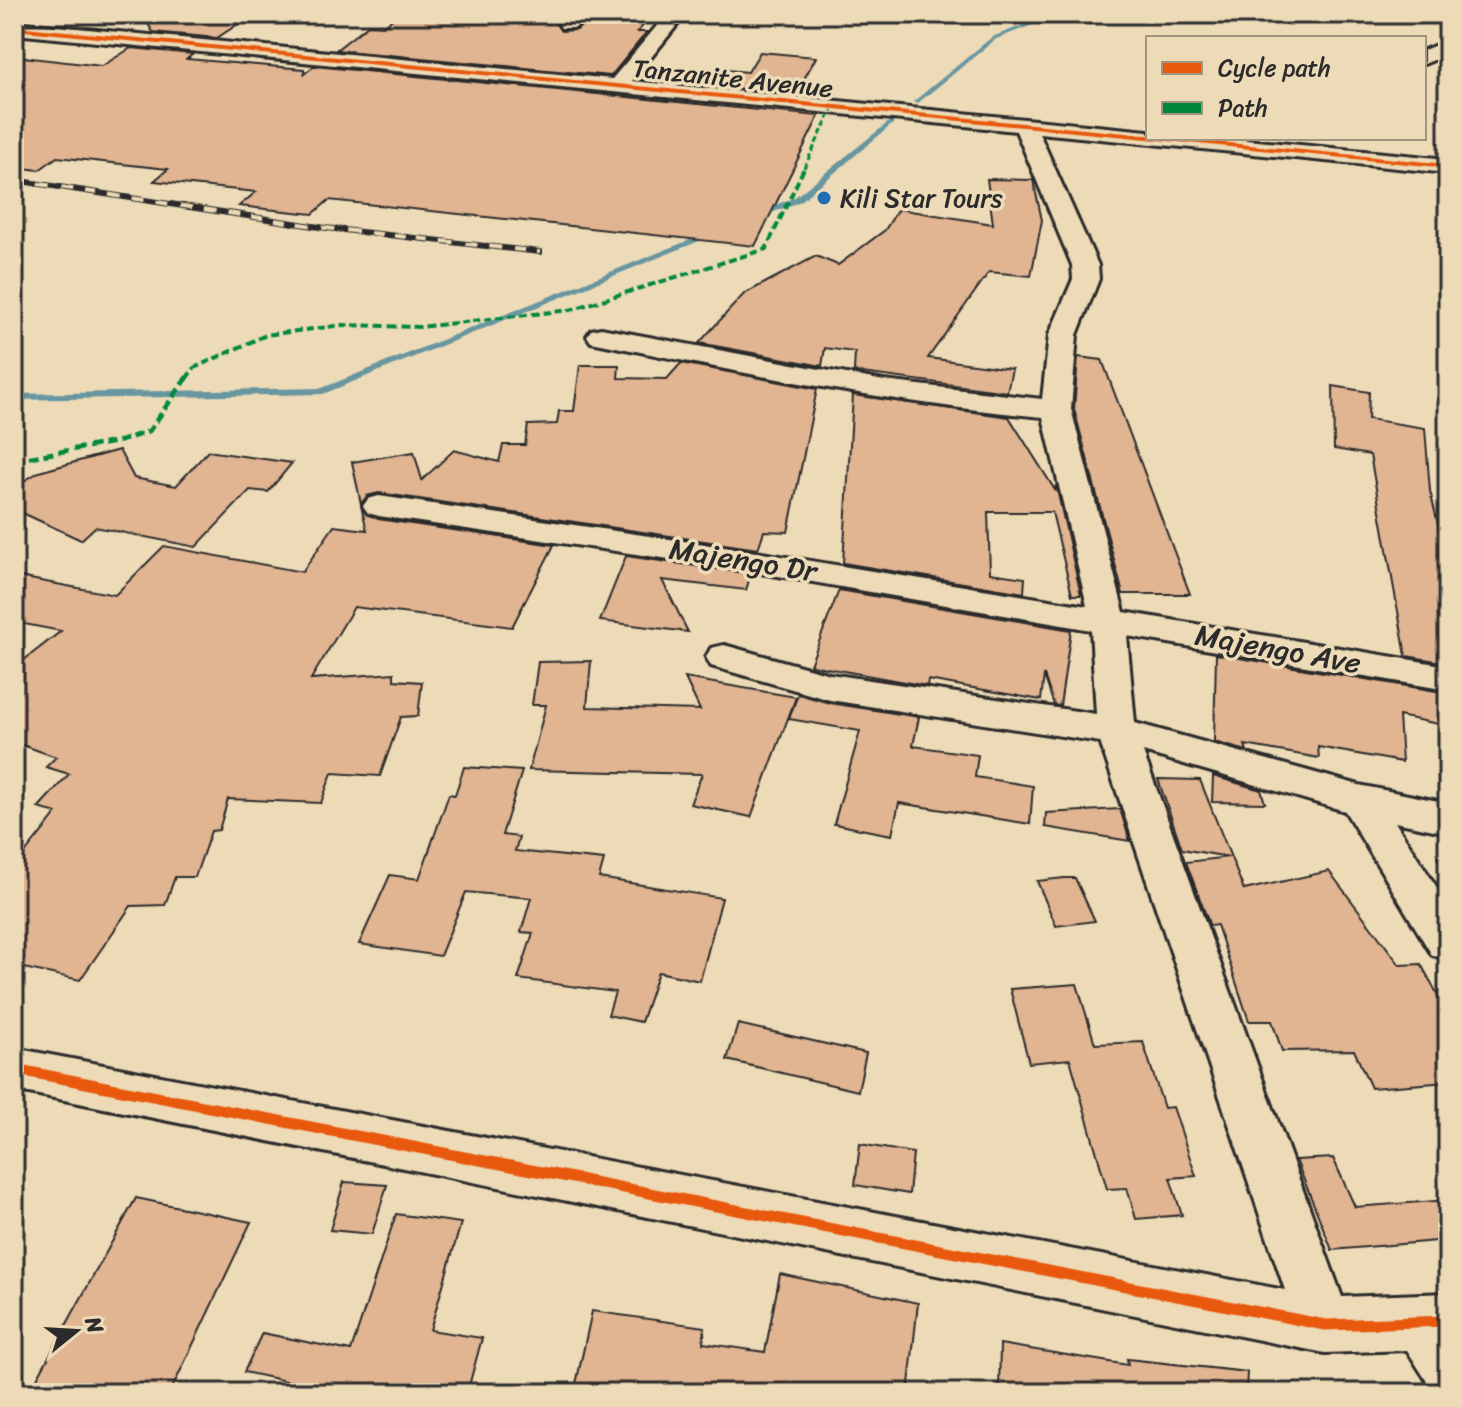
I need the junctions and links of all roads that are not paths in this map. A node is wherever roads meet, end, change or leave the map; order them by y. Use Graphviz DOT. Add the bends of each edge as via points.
graph roads {
  1 [pos="22,14"];
  2 [pos="73,14"];
  3 [pos="677,14"];
  4 [pos="14,15"];
  5 [pos="14,28"];
  6 [pos="43,31"];
  7 [pos="1448,46"];
  8 [pos="1426,57"];
  9 [pos="617,86"];
  10 [pos="1025,127"];
  11 [pos="1146,135"];
  12 [pos="1234,140"];
  13 [pos="1362,148"];
  14 [pos="1448,166"];
  15 [pos="601,336"];
  16 [pos="1056,409"];
  17 [pos="379,506"];
  18 [pos="1108,619"];
  19 [pos="724,657"];
  20 [pos="1448,678"];
  21 [pos="1116,731"];
  22 [pos="1359,800"];
  23 [pos="1448,818"];
  24 [pos="1448,942"];
  25 [pos="14,1069"];
  26 [pos="1325,1325"];
  27 [pos="1440,1336"];
  1 -- 4 [label="street"];
  2 -- 6 [label="street"];
  3 -- 9 [label="street"];
  5 -- 6 [label="street, Tanzanite Avenue"];
  6 -- 9 [label="street, Tanzanite Avenue"];
  7 -- 8 [label="street"];
  9 -- 10 [label="street, Tanzanite Avenue"];
  10 -- 11 [label="street, Tanzanite Avenue"];
  10 -- 16 [label="street" via="1085,265 1086,279 1063,335"];
  12 -- 13 [label="street, Tanzanite Avenue"];
  13 -- 14 [label="street, Tanzanite Avenue"];
  15 -- 16 [label="street" via="808,378 976,404"];
  16 -- 18 [label="street"];
  17 -- 18 [label="street, Majengo Dr"];
  18 -- 20 [label="street, Majengo Ave"];
  18 -- 21 [label="street"];
  19 -- 21 [label="street" via="830,687"];
  21 -- 22 [label="street"];
  21 -- 26 [label="street"];
  22 -- 23 [label="street"];
  22 -- 24 [label="street"];
  25 -- 26 [label="street"];
  26 -- 27 [label="street"];
}
